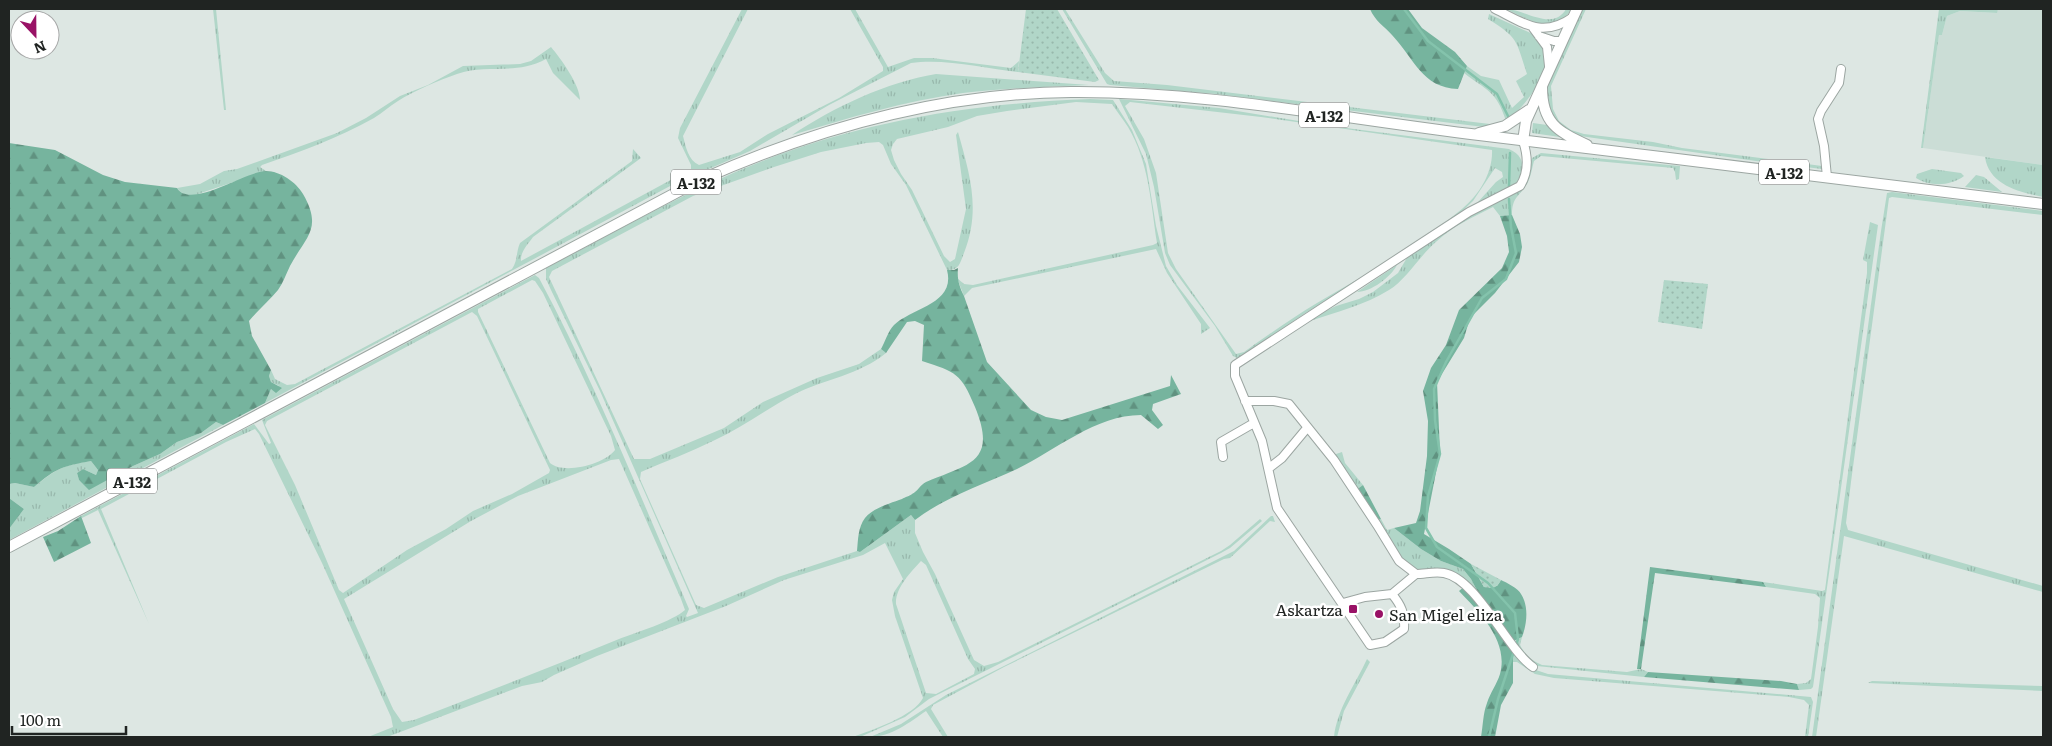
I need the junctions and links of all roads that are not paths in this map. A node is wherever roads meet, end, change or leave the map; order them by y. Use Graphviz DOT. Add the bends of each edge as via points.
graph roads {
  1 [pos="1495,9"];
  2 [pos="1575,13"];
  3 [pos="1541,32"];
  4 [pos="1562,41"];
  5 [pos="1549,69"];
  6 [pos="1841,69"];
  7 [pos="1542,83"];
  8 [pos="1531,108"];
  9 [pos="1526,120"];
  10 [pos="1549,121"];
  11 [pos="1468,134"];
  12 [pos="1523,141"];
  13 [pos="1597,149"];
  14 [pos="1826,177"];
  15 [pos="2043,204"];
  16 [pos="1245,401"];
  17 [pos="1254,423"];
  18 [pos="1307,428"];
  19 [pos="1223,457"];
  20 [pos="1269,468"];
  21 [pos="9,547"];
  22 [pos="1416,574"];
  23 [pos="1392,594"];
  24 [pos="1343,603"];
  25 [pos="1534,667"];
  1 -- 3 [label="street"];
  2 -- 3 [label="street" via="1561,26"];
  2 -- 4 [label="main road"];
  3 -- 4 [label="street" via="1554,41"];
  3 -- 5 [label="street" via="1550,58"];
  4 -- 5 [label="main road"];
  5 -- 7 [label="main road"];
  6 -- 14 [label="street" via="1839,83 1818,120"];
  7 -- 8 [label="main road"];
  7 -- 10 [label="main road" via="1544,109"];
  8 -- 9 [label="main road"];
  8 -- 11 [label="main road" via="1505,126"];
  9 -- 10 [label="main road"];
  9 -- 12 [label="main road"];
  10 -- 13 [label="main road" via="1570,137"];
  11 -- 12 [label="main road, A-132"];
  11 -- 21 [label="main road, A-132" via="1179,97 1068,92 1017,95 923,108 823,132 735,165 646,208"];
  12 -- 13 [label="main road, A-132"];
  12 -- 16 [label="street" via="1527,159 1520,186 1469,212 1235,365 1234,376"];
  13 -- 14 [label="main road, A-132"];
  14 -- 15 [label="main road, A-132"];
  16 -- 17 [label="street"];
  16 -- 18 [label="street" via="1289,404"];
  17 -- 19 [label="street" via="1221,442"];
  17 -- 20 [label="street"];
  18 -- 20 [label="street" via="1282,458"];
  18 -- 22 [label="street" via="1334,460 1398,561"];
  20 -- 24 [label="street" via="1277,508"];
  22 -- 23 [label="street"];
  22 -- 25 [label="street" via="1442,572 1456,577 1487,610 1520,656"];
  23 -- 24 [label="street"];
  23 -- 24 [label="street" via="1402,606 1404,629 1385,642 1370,645"];
}
